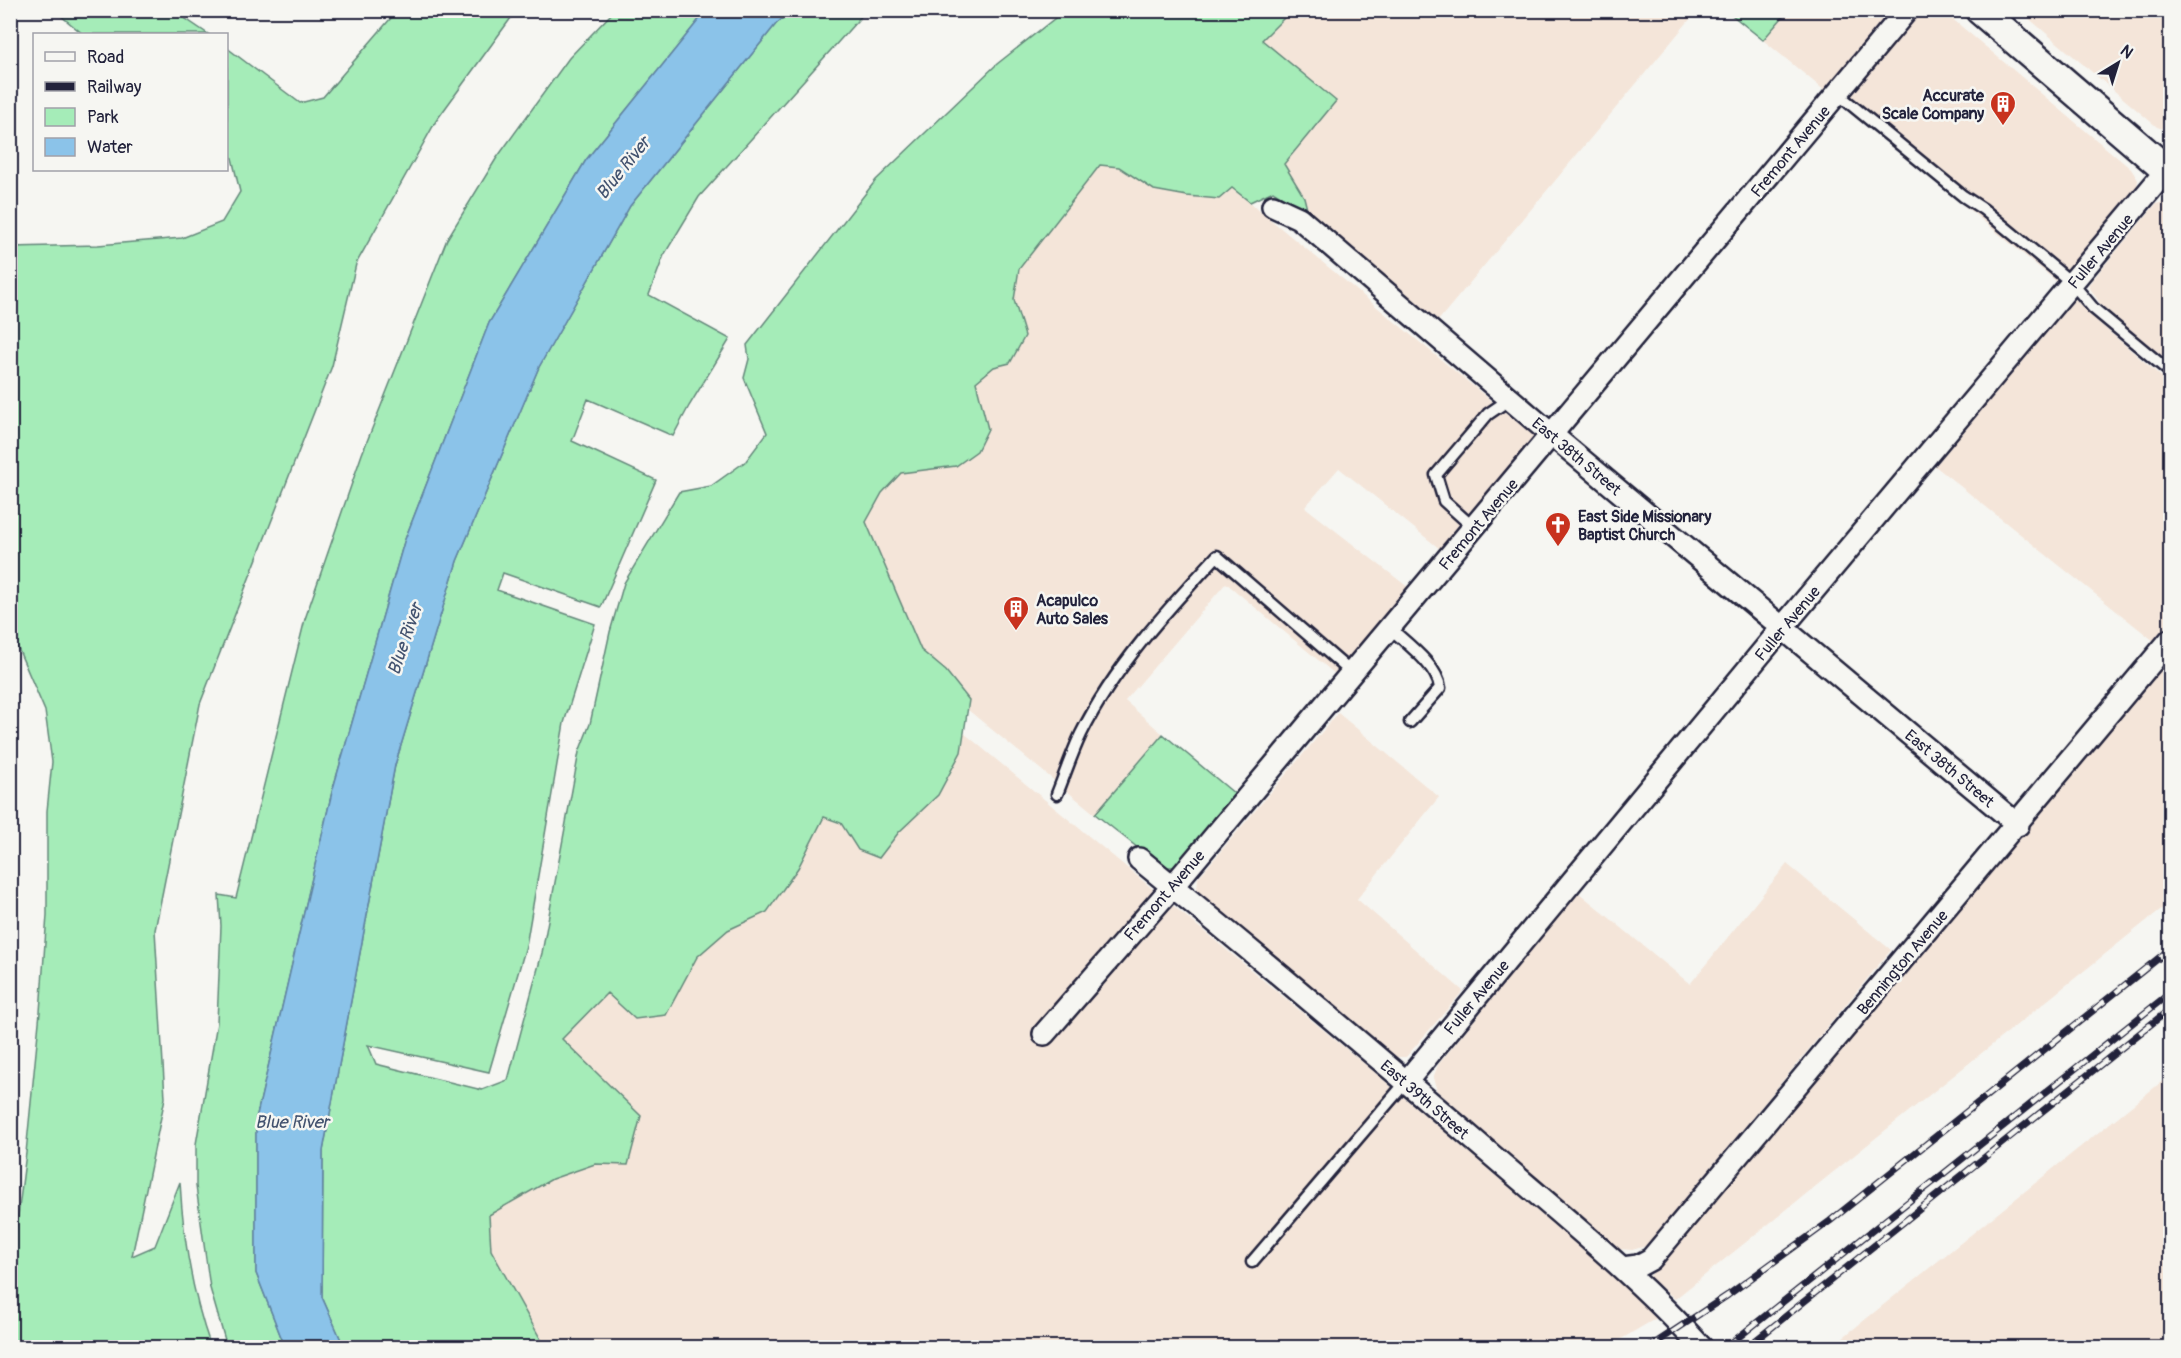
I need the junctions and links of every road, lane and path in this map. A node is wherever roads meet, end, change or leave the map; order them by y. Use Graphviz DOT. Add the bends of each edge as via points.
graph roads {
  1 [pos="1907,10"];
  2 [pos="1980,10"];
  3 [pos="1838,94"];
  4 [pos="2169,170"];
  5 [pos="1273,207"];
  6 [pos="2072,284"];
  7 [pos="2170,372"];
  8 [pos="1510,399"];
  9 [pos="1552,435"];
  10 [pos="1474,528"];
  11 [pos="1390,628"];
  12 [pos="1782,628"];
  13 [pos="2170,640"];
  14 [pos="1352,673"];
  15 [pos="1410,722"];
  16 [pos="1057,794"];
  17 [pos="2018,825"];
  18 [pos="1139,860"];
  19 [pos="1173,886"];
  20 [pos="1044,1034"];
  21 [pos="1406,1082"];
  22 [pos="1252,1262"];
  23 [pos="1623,1268"];
  24 [pos="1702,1347"];
  1 -- 3 [label="street, Fremont Avenue"];
  2 -- 4 [label="main road"];
  3 -- 6 [label="lane"];
  3 -- 9 [label="street, Fremont Avenue"];
  4 -- 6 [label="street, Fuller Avenue"];
  5 -- 8 [label="street, East 38th Street" via="1299,218"];
  6 -- 7 [label="lane" via="2093,308"];
  6 -- 12 [label="street, Fuller Avenue"];
  8 -- 9 [label="street, East 38th Street"];
  8 -- 10 [label="lane" via="1488,414 1436,476 1444,501"];
  9 -- 10 [label="street, Fremont Avenue"];
  9 -- 12 [label="street, East 38th Street"];
  10 -- 11 [label="street, Fremont Avenue"];
  11 -- 14 [label="street, Fremont Avenue"];
  11 -- 15 [label="lane" via="1439,679 1440,688"];
  12 -- 17 [label="street, East 38th Street"];
  12 -- 21 [label="street, Fuller Avenue"];
  13 -- 17 [label="street, Bennington Avenue"];
  14 -- 16 [label="lane" via="1217,556 1163,615 1111,684 1081,734"];
  14 -- 19 [label="street, Fremont Avenue"];
  17 -- 23 [label="street, Bennington Avenue" via="1651,1259"];
  18 -- 19 [label="street, East 39th Street"];
  19 -- 20 [label="street, Fremont Avenue"];
  19 -- 21 [label="street, East 39th Street"];
  21 -- 22 [label="lane"];
  21 -- 23 [label="street, East 39th Street"];
  23 -- 24 [label="street, East 39th Street"];
}
